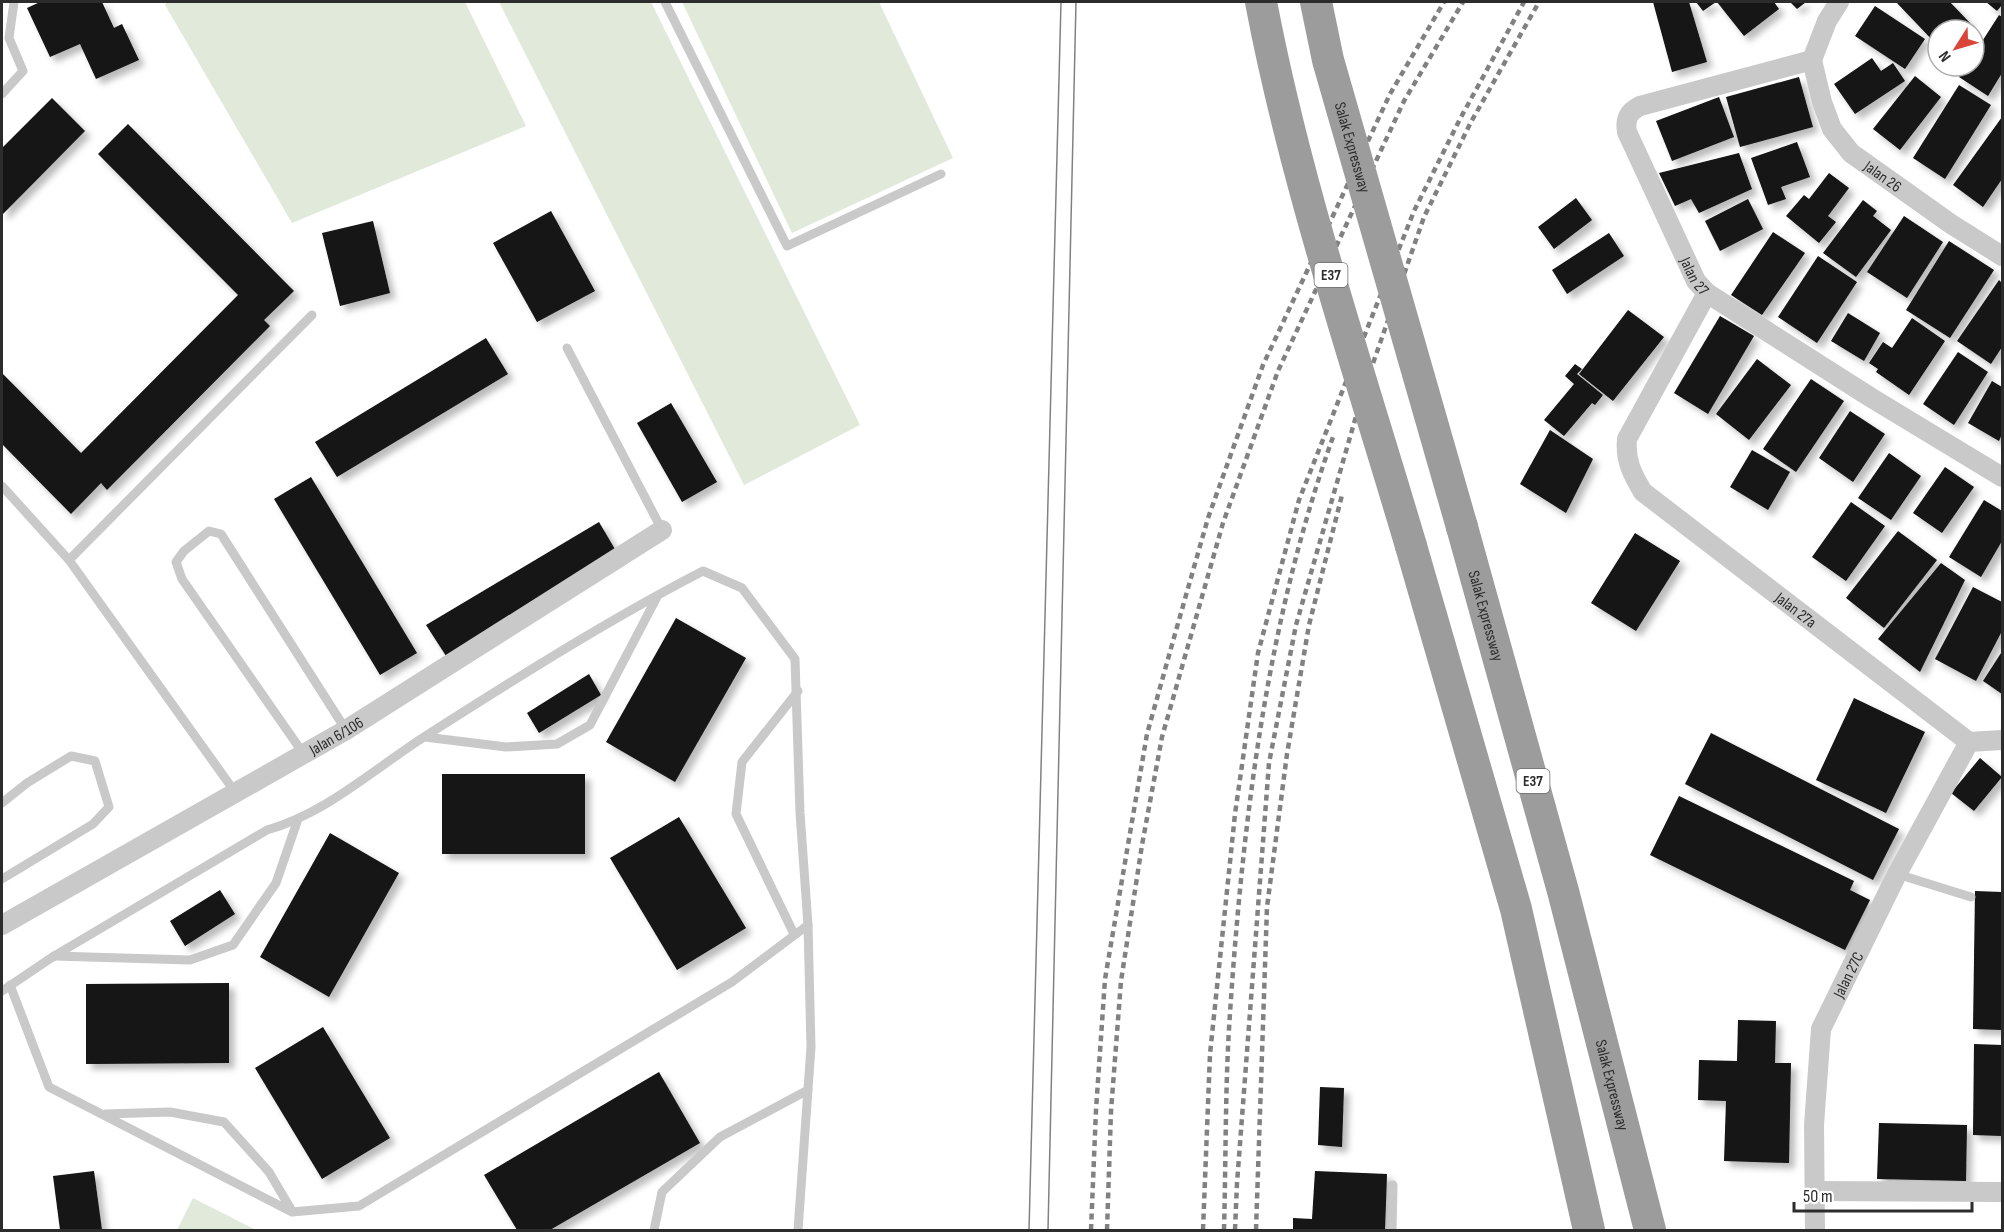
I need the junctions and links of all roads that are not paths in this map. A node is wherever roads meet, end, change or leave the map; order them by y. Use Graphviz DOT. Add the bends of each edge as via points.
graph roads {
  1 [pos="14,2"];
  2 [pos="665,2"];
  3 [pos="1261,2"];
  4 [pos="1316,2"];
  5 [pos="1839,2"];
  6 [pos="1812,60"];
  7 [pos="2,94"];
  8 [pos="941,174"];
  9 [pos="2002,256"];
  10 [pos="1707,293"];
  11 [pos="312,315"];
  12 [pos="567,348"];
  13 [pos="2002,477"];
  14 [pos="2,486"];
  15 [pos="662,530"];
  16 [pos="69,560"];
  17 [pos="658,594"];
  18 [pos="798,691"];
  19 [pos="346,730"];
  20 [pos="425,737"];
  21 [pos="2002,740"];
  22 [pos="1969,742"];
  23 [pos="303,753"];
  24 [pos="235,792"];
  25 [pos="2,803"];
  26 [pos="297,822"];
  27 [pos="1897,874"];
  28 [pos="2,879"];
  29 [pos="1971,897"];
  30 [pos="2,925"];
  31 [pos="808,925"];
  32 [pos="794,934"];
  33 [pos="54,956"];
  34 [pos="10,985"];
  35 [pos="2,991"];
  36 [pos="808,1090"];
  37 [pos="103,1114"];
  38 [pos="1393,1185"];
  39 [pos="1815,1191"];
  40 [pos="2002,1192"];
  41 [pos="292,1212"];
  42 [pos="654,1230"];
  43 [pos="798,1230"];
  44 [pos="1392,1230"];
  45 [pos="1589,1230"];
  46 [pos="1650,1230"];
  47 [pos="1815,1230"];
  1 -- 7 [label="lane" via="9,38 23,71"];
  2 -- 8 [label="lane" via="787,246"];
  3 -- 45 [label="highway, E37, bridge" via="1294,149 1516,909"];
  4 -- 46 [label="highway, Salak Expressway / E37, bridge" via="1328,60 1563,891"];
  5 -- 6 [label="street"];
  6 -- 9 [label="street, Jalan 26" via="1832,129 1851,153"];
  6 -- 10 [label="street, Jalan 27" via="1640,106 1631,111 1625,122 1696,281"];
  10 -- 13 [label="street, Jalan 27"];
  10 -- 22 [label="street, Jalan 27a" via="1627,439 1630,471 1643,492"];
  11 -- 16 [label="lane"];
  12 -- 15 [label="lane"];
  14 -- 16 [label="lane"];
  15 -- 19 [label="street, Jalan 6/106"];
  16 -- 24 [label="lane"];
  17 -- 18 [label="lane" via="703,571 742,588 795,659"];
  17 -- 20 [label="lane"];
  17 -- 20 [label="lane" via="590,726 557,744 506,747"];
  18 -- 31 [label="lane" via="800,813"];
  18 -- 32 [label="lane" via="742,762 736,814"];
  19 -- 23 [label="street, Jalan 6/106"];
  19 -- 23 [label="lane" via="221,534 209,531 176,562 182,579"];
  20 -- 26 [label="lane"];
  21 -- 22 [label="street"];
  22 -- 27 [label="street, Jalan 27C"];
  23 -- 24 [label="street, Jalan 6/106"];
  24 -- 30 [label="street, Jalan 6/106"];
  25 -- 28 [label="lane" via="71,756 95,761 109,807 93,824"];
  26 -- 33 [label="lane" via="267,830"];
  26 -- 33 [label="lane" via="276,883 233,945 190,960"];
  27 -- 29 [label="lane"];
  27 -- 39 [label="street, Jalan 27C" via="1821,1029 1814,1125"];
  31 -- 32 [label="lane"];
  31 -- 36 [label="lane"];
  32 -- 41 [label="lane" via="732,982 359,1206"];
  33 -- 34 [label="lane"];
  34 -- 35 [label="lane"];
  34 -- 37 [label="lane" via="49,1087"];
  36 -- 42 [label="lane" via="720,1137 662,1192"];
  36 -- 43 [label="lane"];
  37 -- 41 [label="lane"];
  37 -- 41 [label="lane" via="170,1112 224,1122 268,1172"];
  38 -- 44 [label="lane"];
  39 -- 40 [label="street"];
  39 -- 47 [label="street, Jalan 27C"];
}
